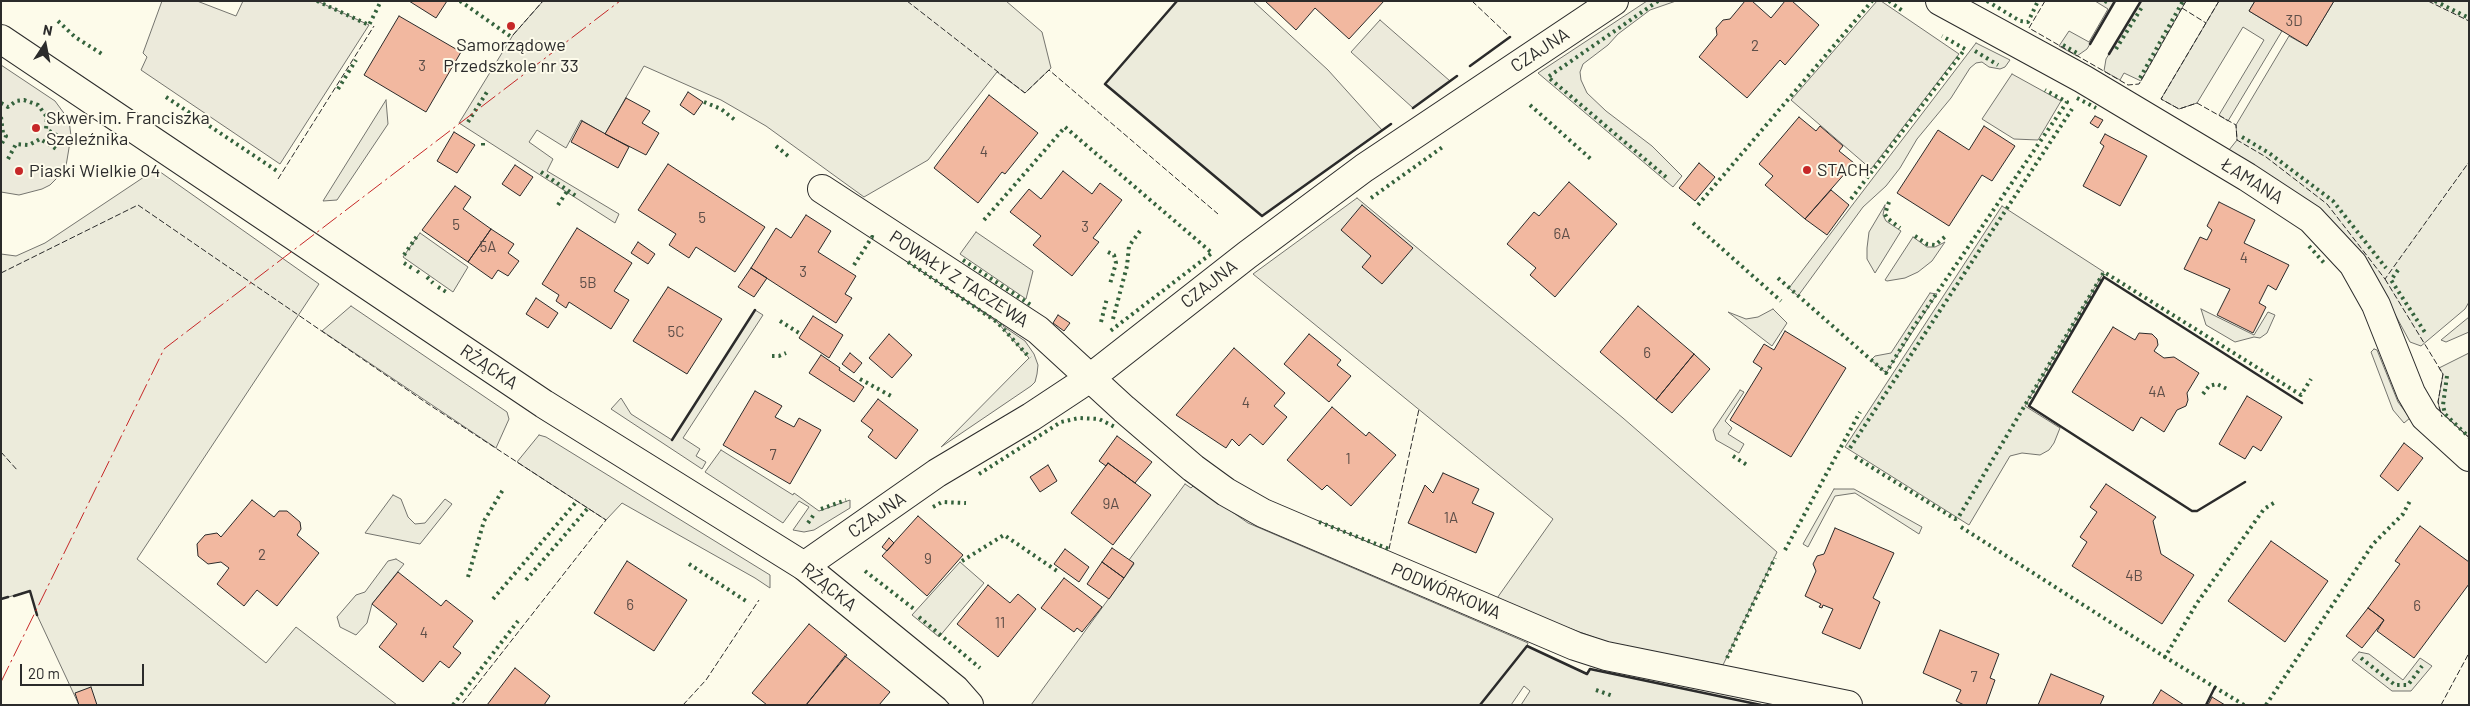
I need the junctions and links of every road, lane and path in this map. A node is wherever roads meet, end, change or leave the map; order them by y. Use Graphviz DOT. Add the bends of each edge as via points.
graph roads {
  1 [pos="1614,1"];
  2 [pos="1940,1"];
  3 [pos="1,39"];
  4 [pos="822,189"];
  5 [pos="1090,378"];
  6 [pos="2469,457"];
  7 [pos="804,566"];
  8 [pos="969,705"];
  9 [pos="1848,705"];
  1 -- 5 [label="street, CZAJNA" via="1364,168"];
  2 -- 6 [label="street, ŁAMANA" via="2083,78 2310,219 2353,264 2376,305 2411,393 2425,417"];
  3 -- 7 [label="street, RŻĄCKA" via="544,404"];
  4 -- 5 [label="street, POWAŁY Z TACZEWA" via="1038,330"];
  5 -- 7 [label="street, CZAJNA" via="937,473"];
  5 -- 9 [label="street, PODWÓRKOWA" via="1193,468 1262,513 1575,646 1606,656"];
  7 -- 8 [label="street, RŻĄCKA"];
}
